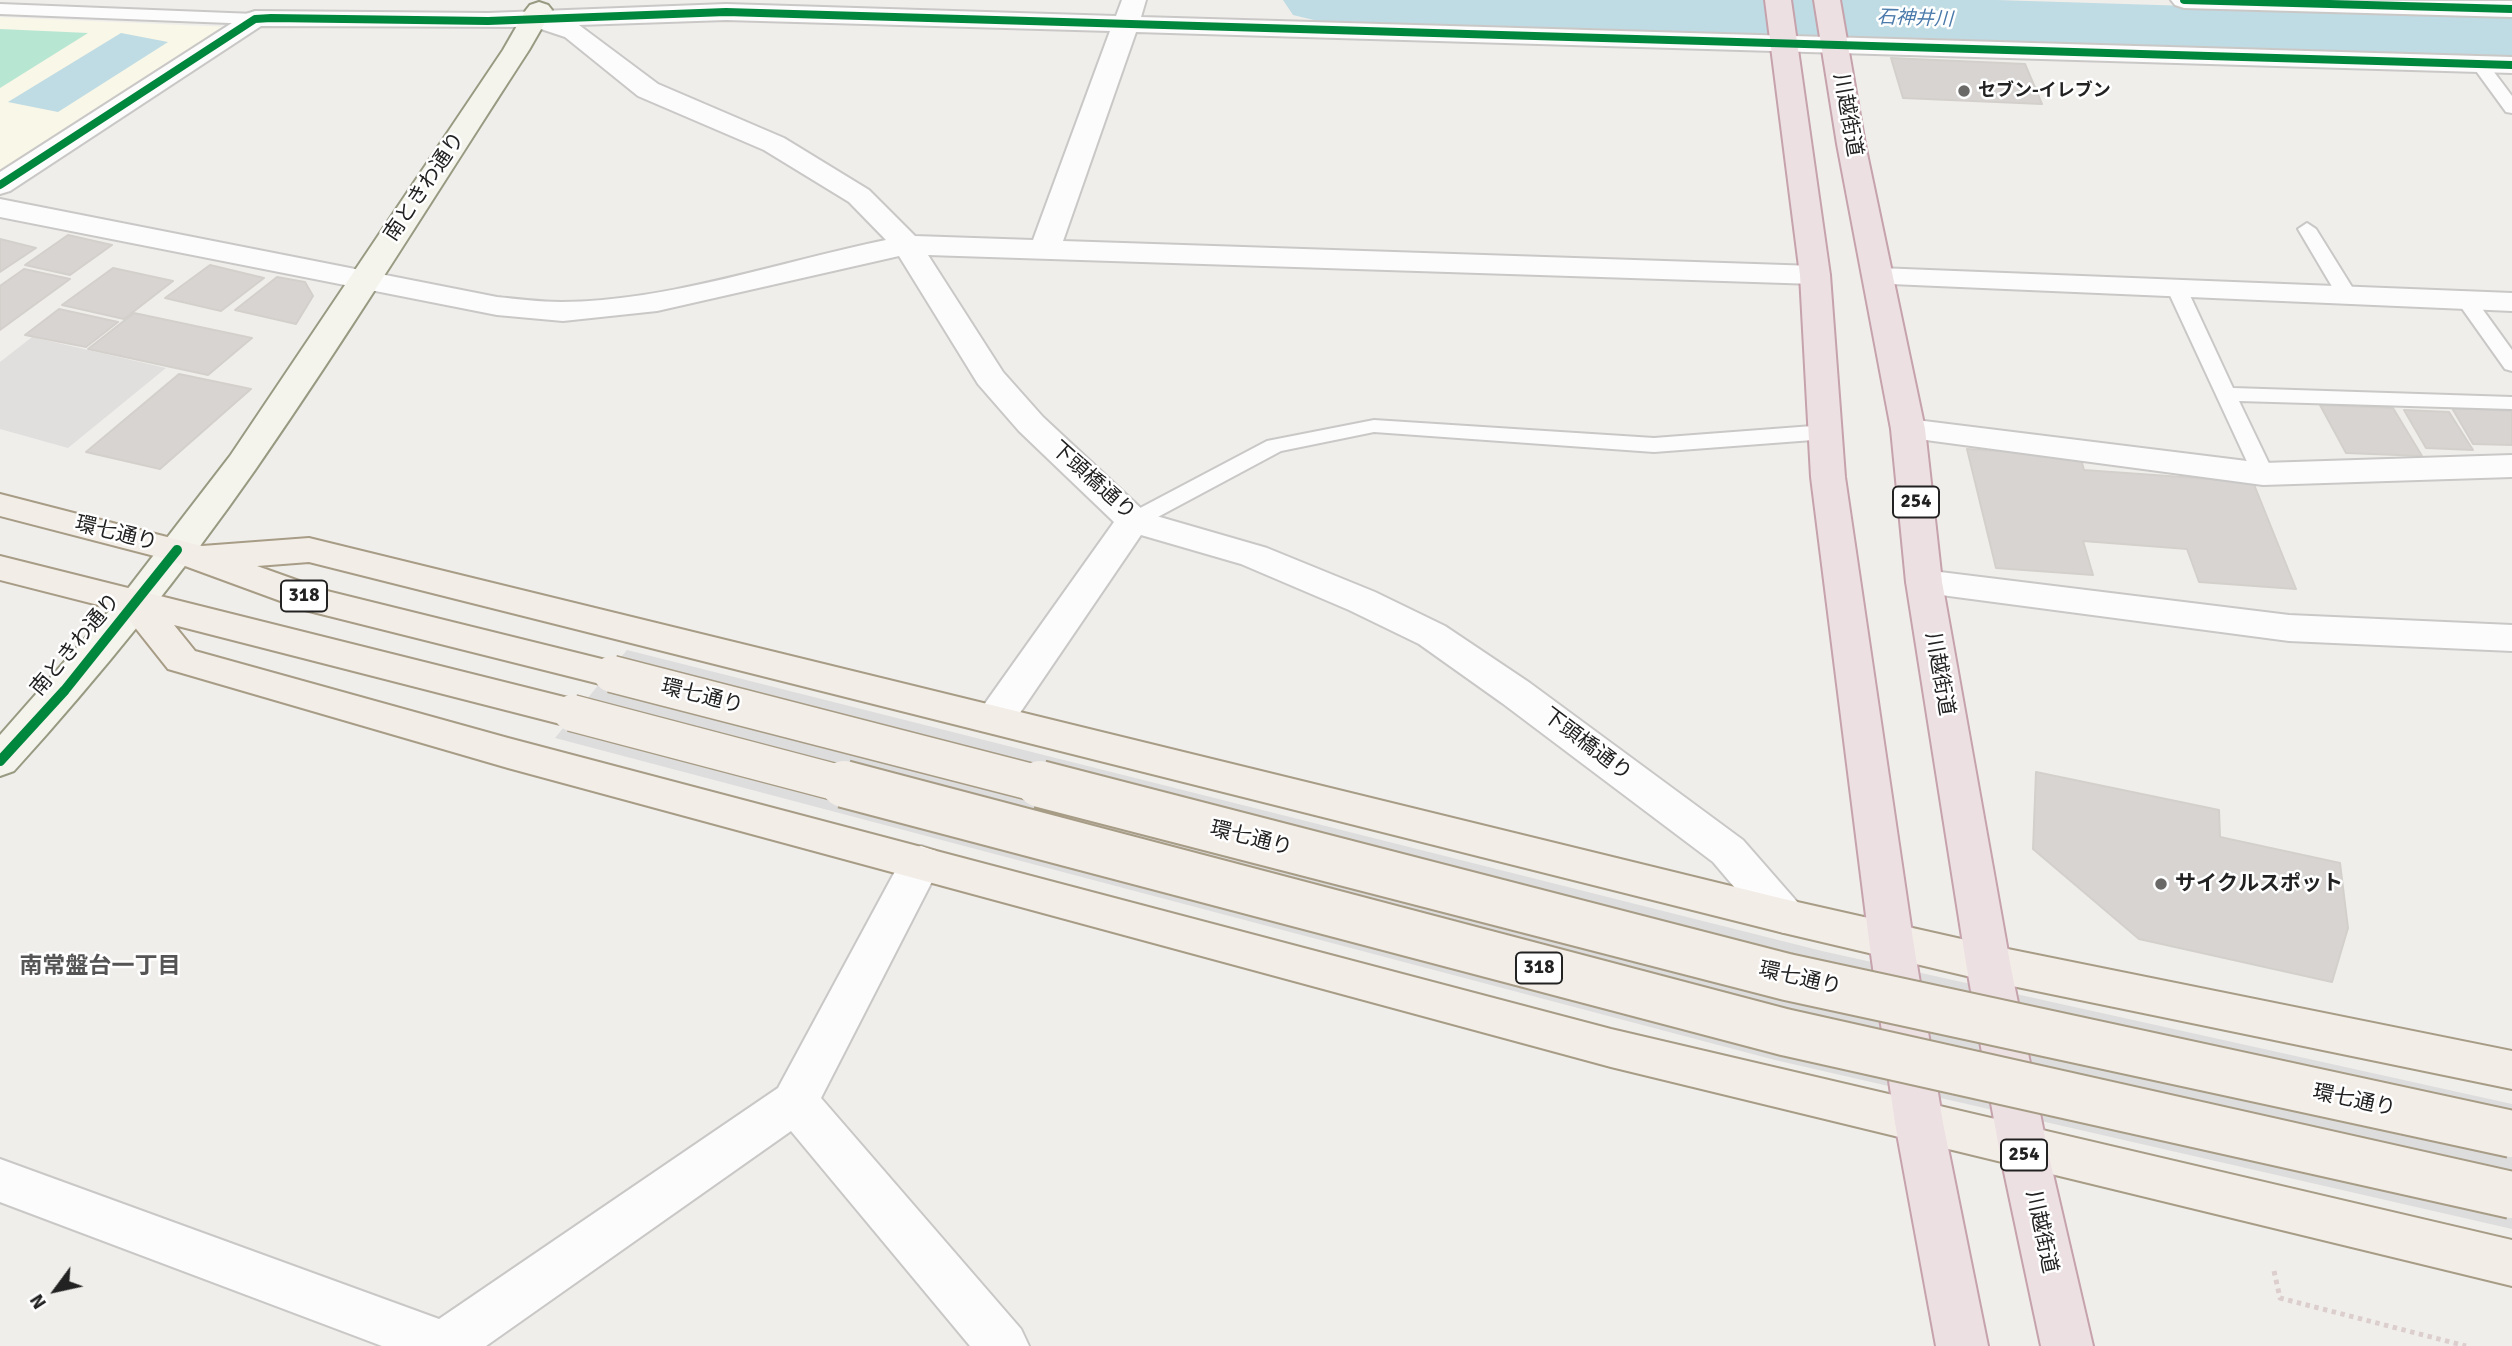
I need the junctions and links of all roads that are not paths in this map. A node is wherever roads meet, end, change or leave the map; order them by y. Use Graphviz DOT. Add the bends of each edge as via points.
graph roads {
  1 [pos="1778,0"];
  2 [pos="1827,0"];
  3 [pos="2185,0"];
  4 [pos="2393,3"];
  5 [pos="0,9"];
  6 [pos="539,9"];
  7 [pos="2512,9"];
  8 [pos="1130,12"];
  9 [pos="255,19"];
  10 [pos="1784,43"];
  11 [pos="1835,44"];
  12 [pos="2479,64"];
  13 [pos="2512,65"];
  14 [pos="2512,108"];
  15 [pos="0,185"];
  16 [pos="0,208"];
  17 [pos="2307,229"];
  18 [pos="907,245"];
  19 [pos="1045,249"];
  20 [pos="1815,275"];
  21 [pos="1879,277"];
  22 [pos="362,281"];
  23 [pos="2177,289"];
  24 [pos="2347,295"];
  25 [pos="2466,300"];
  26 [pos="2512,302"];
  27 [pos="2512,365"];
  28 [pos="2224,394"];
  29 [pos="2512,403"];
  30 [pos="1908,429"];
  31 [pos="1826,432"];
  32 [pos="2512,466"];
  33 [pos="2263,474"];
  34 [pos="0,505"];
  35 [pos="1133,521"];
  36 [pos="189,554"];
  37 [pos="0,568"];
  38 [pos="1924,582"];
  39 [pos="136,604"];
  40 [pos="2512,638"];
  41 [pos="995,719"];
  42 [pos="0,761"];
  43 [pos="921,862"];
  44 [pos="1784,916"];
  45 [pos="1891,940"];
  46 [pos="1988,963"];
  47 [pos="2512,1070"];
  48 [pos="795,1102"];
  49 [pos="1919,1124"];
  50 [pos="2512,1134"];
  51 [pos="2023,1148"];
  52 [pos="0,1180"];
  53 [pos="2512,1195"];
  54 [pos="2512,1263"];
  55 [pos="443,1346"];
  56 [pos="1003,1346"];
  57 [pos="1962,1346"];
  58 [pos="2067,1346"];
  1 -- 10 [label="highway"];
  2 -- 11 [label="highway, 川越街道 / 254"];
  3 -- 4 [label="street"];
  4 -- 7 [label="street"];
  5 -- 9 [label="lane"];
  6 -- 8 [label="street"];
  6 -- 9 [label="street"];
  6 -- 18 [label="street, 下頭橋通り" via="648,90 774,144 859,196"];
  6 -- 22 [label="street, 南ときわ通り"];
  8 -- 10 [label="street"];
  8 -- 19 [label="street"];
  9 -- 15 [label="street"];
  10 -- 11 [label="street"];
  10 -- 20 [label="highway"];
  11 -- 12 [label="street"];
  11 -- 21 [label="highway, 川越街道 / 254"];
  12 -- 13 [label="street"];
  12 -- 14 [label="lane"];
  16 -- 22 [label="street"];
  17 -- 24 [label="lane"];
  18 -- 19 [label="street"];
  18 -- 22 [label="street" via="724,290 569,312 497,306"];
  18 -- 35 [label="street, 下頭橋通り" via="990,377 1031,424"];
  19 -- 20 [label="street"];
  20 -- 31 [label="highway"];
  21 -- 23 [label="street"];
  21 -- 30 [label="highway, 川越街道 / 254"];
  22 -- 36 [label="street, 南ときわ通り"];
  23 -- 24 [label="street"];
  23 -- 28 [label="lane"];
  24 -- 25 [label="street"];
  25 -- 26 [label="street"];
  25 -- 27 [label="lane"];
  28 -- 29 [label="lane"];
  28 -- 33 [label="lane"];
  30 -- 33 [label="street"];
  30 -- 38 [label="highway, 川越街道 / 254"];
  31 -- 35 [label="lane" via="1654,445 1374,426 1275,446"];
  31 -- 45 [label="highway" via="1828,477"];
  32 -- 33 [label="street"];
  34 -- 36 [label="main road, 環七通り / 318"];
  35 -- 41 [label="street"];
  35 -- 44 [label="street, 下頭橋通り" via="1254,556 1432,635 1728,851"];
  36 -- 39 [label="street, 南ときわ通り"];
  36 -- 41 [label="main road" via="309,550"];
  36 -- 50 [label="main road, 環七通り / 318, bridge" via="318,601 1787,977"];
  37 -- 39 [label="main road, 318"];
  38 -- 40 [label="street" via="2289,628"];
  38 -- 46 [label="highway, 川越街道 / 254"];
  39 -- 42 [label="street, 南ときわ通り"];
  39 -- 43 [label="main road" via="182,660 508,753"];
  39 -- 53 [label="main road, 318, bridge" via="572,713 1784,1032"];
  41 -- 44 [label="main road"];
  43 -- 48 [label="street"];
  43 -- 49 [label="main road" via="1598,1044"];
  44 -- 45 [label="main road"];
  45 -- 46 [label="main road"];
  45 -- 49 [label="highway"];
  46 -- 47 [label="main road"];
  46 -- 51 [label="highway, 川越街道 / 254"];
  48 -- 55 [label="street"];
  48 -- 56 [label="street"];
  49 -- 51 [label="main road"];
  49 -- 57 [label="highway"];
  51 -- 54 [label="main road"];
  51 -- 58 [label="highway, 川越街道 / 254"];
  52 -- 55 [label="street"];
}
